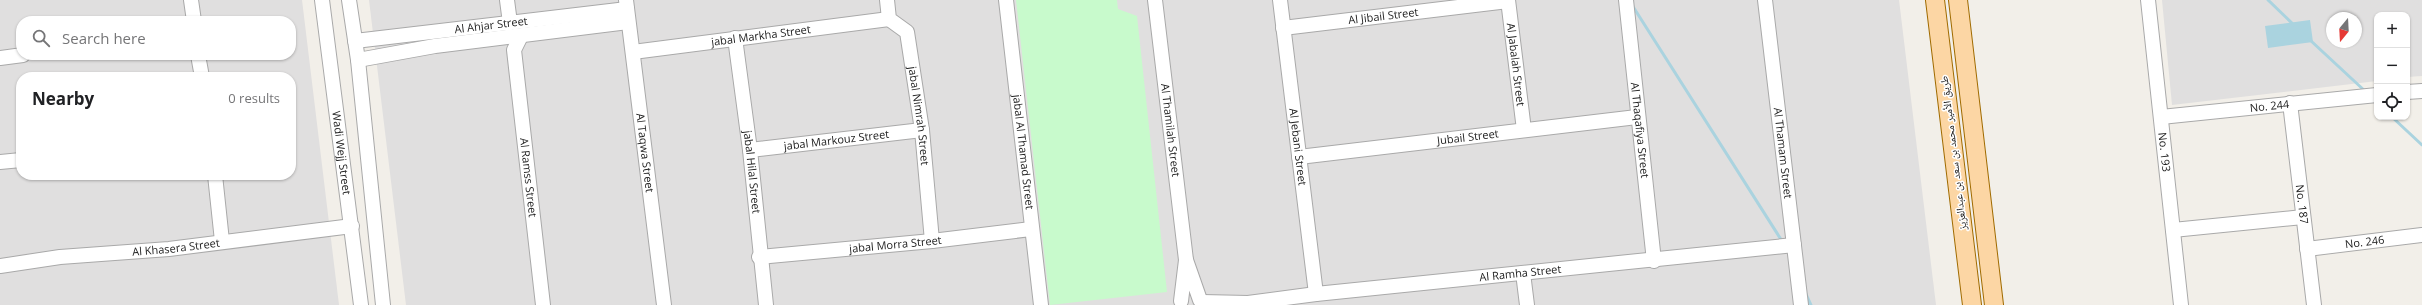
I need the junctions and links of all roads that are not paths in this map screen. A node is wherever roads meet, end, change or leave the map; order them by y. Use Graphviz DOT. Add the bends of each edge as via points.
graph roads {
  1 [pos="191,0"];
  2 [pos="322,0"];
  3 [pos="349,0"];
  4 [pos="507,0"];
  5 [pos="887,0"];
  6 [pos="1006,0"];
  7 [pos="1155,0"];
  8 [pos="1280,0"];
  9 [pos="1626,0"];
  10 [pos="1765,0"];
  11 [pos="1934,0"];
  12 [pos="1958,0"];
  13 [pos="2148,0"];
  14 [pos="1508,1"];
  15 [pos="627,10"];
  16 [pos="193,16"];
  17 [pos="889,19"];
  18 [pos="510,23"];
  19 [pos="1283,28"];
  20 [pos="433,31"];
  21 [pos="521,36"];
  22 [pos="502,38"];
  23 [pos="735,38"];
  24 [pos="355,41"];
  25 [pos="435,46"];
  26 [pos="514,50"];
  27 [pos="633,52"];
  28 [pos="16,56"];
  29 [pos="0,58"];
  30 [pos="199,60"];
  31 [pos="358,60"];
  32 [pos="201,72"];
  33 [pos="2422,91"];
  34 [pos="2410,92"];
  35 [pos="2374,95"];
  36 [pos="2290,103"];
  37 [pos="1637,117"];
  38 [pos="2161,117"];
  39 [pos="922,130"];
  40 [pos="1524,130"];
  41 [pos="750,150"];
  42 [pos="1299,157"];
  43 [pos="16,160"];
  44 [pos="0,162"];
  45 [pos="216,180"];
  46 [pos="2303,216"];
  47 [pos="352,226"];
  48 [pos="1031,229"];
  49 [pos="2173,230"];
  50 [pos="2422,235"];
  51 [pos="222,242"];
  52 [pos="932,242"];
  53 [pos="1794,245"];
  54 [pos="2307,248"];
  55 [pos="759,257"];
  56 [pos="1186,260"];
  57 [pos="1654,261"];
  58 [pos="0,266"];
  59 [pos="1523,273"];
  60 [pos="1316,294"];
  61 [pos="1202,302"];
  62 [pos="1180,303"];
  63 [pos="1245,304"];
  64 [pos="361,305"];
  65 [pos="384,305"];
  66 [pos="543,305"];
  67 [pos="664,305"];
  68 [pos="766,305"];
  69 [pos="1041,305"];
  70 [pos="1527,305"];
  71 [pos="1801,305"];
  72 [pos="1972,305"];
  73 [pos="1994,305"];
  74 [pos="2181,305"];
  75 [pos="2314,305"];
  1 -- 16 [label="street"];
  2 -- 47 [label="street, Wadi Wejj Street"];
  3 -- 24 [label="street"];
  4 -- 18 [label="street"];
  5 -- 17 [label="street"];
  6 -- 48 [label="street, jabal Al Thamad Street"];
  7 -- 56 [label="street, Al Thamilah Street"];
  8 -- 19 [label="street, Al Jebani Street"];
  9 -- 37 [label="street, Al Thaqafiya Street"];
  10 -- 53 [label="street, Al Thamam Street"];
  11 -- 72 [label="main road, طريق الأمير محمد بن سعد بن عبدالعزيز"];
  12 -- 73 [label="main road, طريق الأمير محمد بن سعد بن عبدالعزيز"];
  13 -- 38 [label="street, No. 193"];
  14 -- 19 [label="street, Al Jibail Street"];
  14 -- 40 [label="street, Al Jabalah Street"];
  15 -- 18 [label="street, Al Ahjar Street"];
  15 -- 21 [label="street, Al Ahjar Street"];
  15 -- 27 [label="street, Al Taqwa Street"];
  17 -- 23 [label="street, jabal Markha Street"];
  17 -- 39 [label="street, jabal Nimrah Street" via="907,32"];
  18 -- 20 [label="street, Al Ahjar Street"];
  19 -- 42 [label="street, Al Jebani Street"];
  20 -- 24 [label="street, Al Ahjar Street"];
  20 -- 25 [label="street"];
  21 -- 22 [label="street, Al Ahjar Street"];
  21 -- 26 [label="street"];
  22 -- 25 [label="street, Al Ahjar Street"];
  22 -- 26 [label="street"];
  23 -- 27 [label="street, jabal Markha Street"];
  23 -- 41 [label="street, jabal Hilal Street"];
  24 -- 31 [label="street"];
  25 -- 31 [label="street, Al Ahjar Street"];
  26 -- 66 [label="street, Al Ramss Street"];
  27 -- 67 [label="street, Al Taqwa Street"];
  28 -- 29 [label="street"];
  30 -- 32 [label="street"];
  31 -- 65 [label="street"];
  33 -- 34 [label="street"];
  35 -- 36 [label="street, No. 244"];
  36 -- 38 [label="street, No. 244"];
  36 -- 46 [label="street, No. 187"];
  37 -- 40 [label="street, Jubail Street"];
  37 -- 57 [label="street, Al Thaqafiya Street"];
  38 -- 49 [label="street, No. 193"];
  39 -- 41 [label="street, jabal Markouz Street"];
  39 -- 52 [label="street, jabal Nimrah Street"];
  40 -- 42 [label="street, Jubail Street"];
  41 -- 55 [label="street, jabal Hilal Street"];
  42 -- 60 [label="street, Al Jebani Street"];
  43 -- 44 [label="street"];
  45 -- 51 [label="street"];
  46 -- 49 [label="street"];
  46 -- 54 [label="street, No. 187"];
  47 -- 51 [label="street, Al Khasera Street"];
  47 -- 64 [label="street, Wadi Wejj Street"];
  48 -- 52 [label="street, jabal Morra Street"];
  48 -- 69 [label="street, jabal Al Thamad Street"];
  49 -- 74 [label="street, No. 193"];
  50 -- 54 [label="street, No. 246"];
  51 -- 58 [label="street, Al Khasera Street" via="169,249 60,257"];
  52 -- 55 [label="street, jabal Morra Street"];
  53 -- 57 [label="street, Al Ramha Street"];
  53 -- 71 [label="street, Al Thamam Street"];
  54 -- 75 [label="street, No. 187"];
  55 -- 68 [label="street, jabal Hilal Street"];
  56 -- 61 [label="street"];
  56 -- 62 [label="street"];
  57 -- 59 [label="street, Al Ramha Street"];
  59 -- 60 [label="street, Al Ramha Street"];
  59 -- 70 [label="street"];
  60 -- 63 [label="street, Al Ramha Street"];
  61 -- 62 [label="street, Al Ramha Street" via="1192,297"];
  61 -- 63 [label="street, Al Ramha Street"];
}
